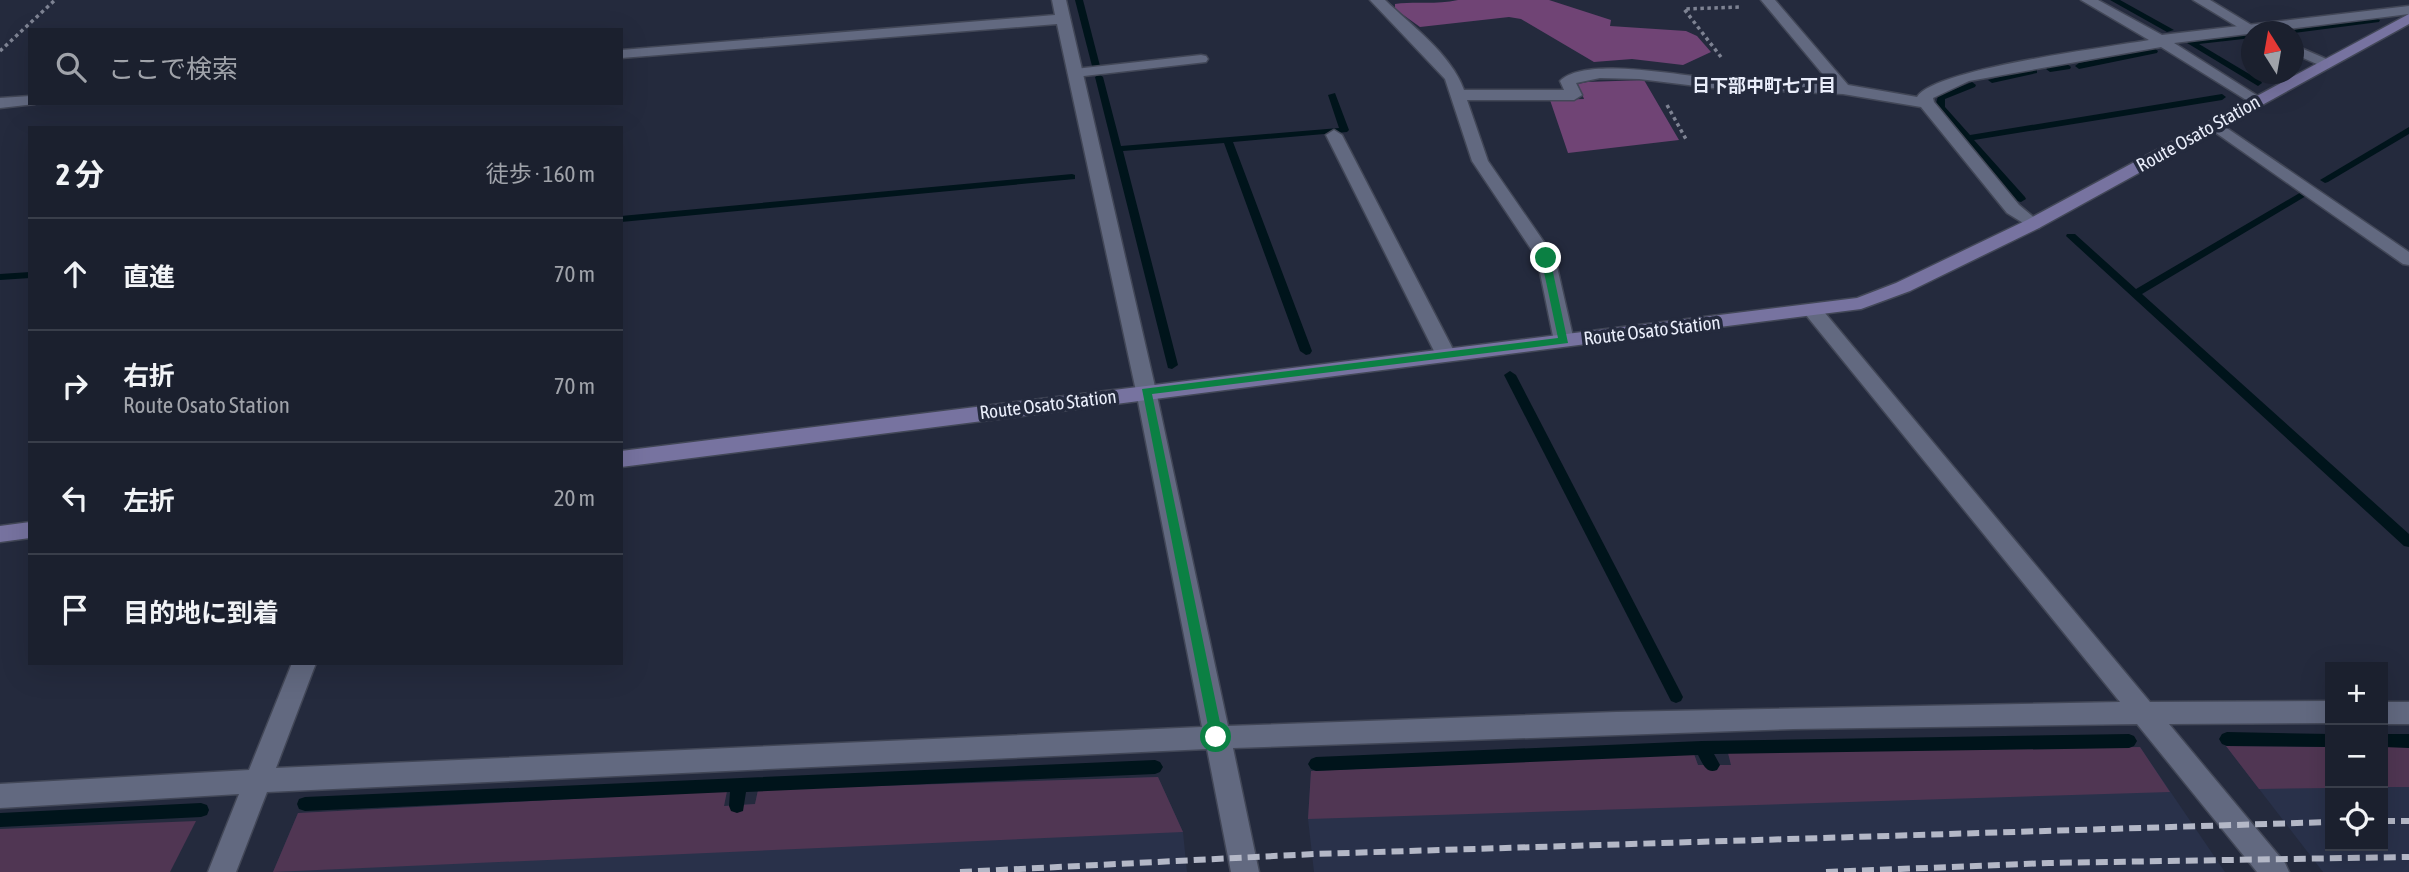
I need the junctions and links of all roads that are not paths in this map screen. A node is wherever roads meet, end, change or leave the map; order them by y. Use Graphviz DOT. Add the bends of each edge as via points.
graph roads {
  1 [pos="1059,0"];
  2 [pos="1377,0"];
  3 [pos="2088,0"];
  4 [pos="2200,0"];
  5 [pos="1771,3"];
  6 [pos="2409,10"];
  7 [pos="2409,18"];
  8 [pos="1063,19"];
  9 [pos="2241,23"];
  10 [pos="2304,23"];
  11 [pos="2241,31"];
  12 [pos="2161,41"];
  13 [pos="623,54"];
  14 [pos="2304,54"];
  15 [pos="1201,59"];
  16 [pos="2326,64"];
  17 [pos="1075,73"];
  18 [pos="1843,89"];
  19 [pos="1458,95"];
  20 [pos="28,101"];
  21 [pos="2256,101"];
  22 [pos="0,103"];
  23 [pos="1926,103"];
  24 [pos="2215,125"];
  25 [pos="1334,135"];
  26 [pos="2033,224"];
  27 [pos="2409,260"];
  28 [pos="1813,311"];
  29 [pos="1564,341"];
  30 [pos="1446,355"];
  31 [pos="1146,391"];
  32 [pos="623,459"];
  33 [pos="28,530"];
  34 [pos="0,534"];
  35 [pos="303,665"];
  36 [pos="2144,712"];
  37 [pos="2325,712"];
  38 [pos="2388,713"];
  39 [pos="2409,713"];
  40 [pos="1216,737"];
  41 [pos="258,780"];
  42 [pos="0,796"];
  43 [pos="222,872"];
  44 [pos="1245,872"];
  45 [pos="2275,872"];
  1 -- 8 [label="street"];
  2 -- 19 [label="street" via="1438,60"];
  3 -- 12 [label="street"];
  4 -- 9 [label="street"];
  5 -- 18 [label="street"];
  6 -- 10 [label="street"];
  7 -- 16 [label="main road, Route Osato Station"];
  8 -- 13 [label="street"];
  8 -- 17 [label="street"];
  11 -- 12 [label="street"];
  12 -- 21 [label="street"];
  12 -- 23 [label="street" via="1966,77 1925,96"];
  14 -- 16 [label="street"];
  15 -- 17 [label="street"];
  16 -- 21 [label="main road, Route Osato Station"];
  17 -- 31 [label="street"];
  18 -- 19 [label="street" via="1650,75 1580,76 1569,81 1574,95"];
  18 -- 23 [label="street"];
  19 -- 29 [label="street" via="1480,161 1546,258"];
  20 -- 22 [label="street"];
  21 -- 24 [label="main road, Route Osato Station"];
  23 -- 26 [label="street" via="2013,209"];
  24 -- 26 [label="main road, Route Osato Station"];
  24 -- 27 [label="street"];
  25 -- 30 [label="street"];
  26 -- 28 [label="main road, Route Osato Station" via="1903,287 1861,303"];
  28 -- 29 [label="main road, Route Osato Station"];
  28 -- 36 [label="street"];
  29 -- 30 [label="main road, Route Osato Station"];
  30 -- 31 [label="main road, Route Osato Station"];
  31 -- 32 [label="main road, Route Osato Station"];
  31 -- 40 [label="street"];
  33 -- 34 [label="main road"];
  35 -- 41 [label="street"];
  36 -- 37 [label="street"];
  36 -- 40 [label="street"];
  36 -- 45 [label="street"];
  38 -- 39 [label="street"];
  40 -- 41 [label="street"];
  40 -- 44 [label="street"];
  41 -- 42 [label="street"];
  41 -- 43 [label="street"];
}
